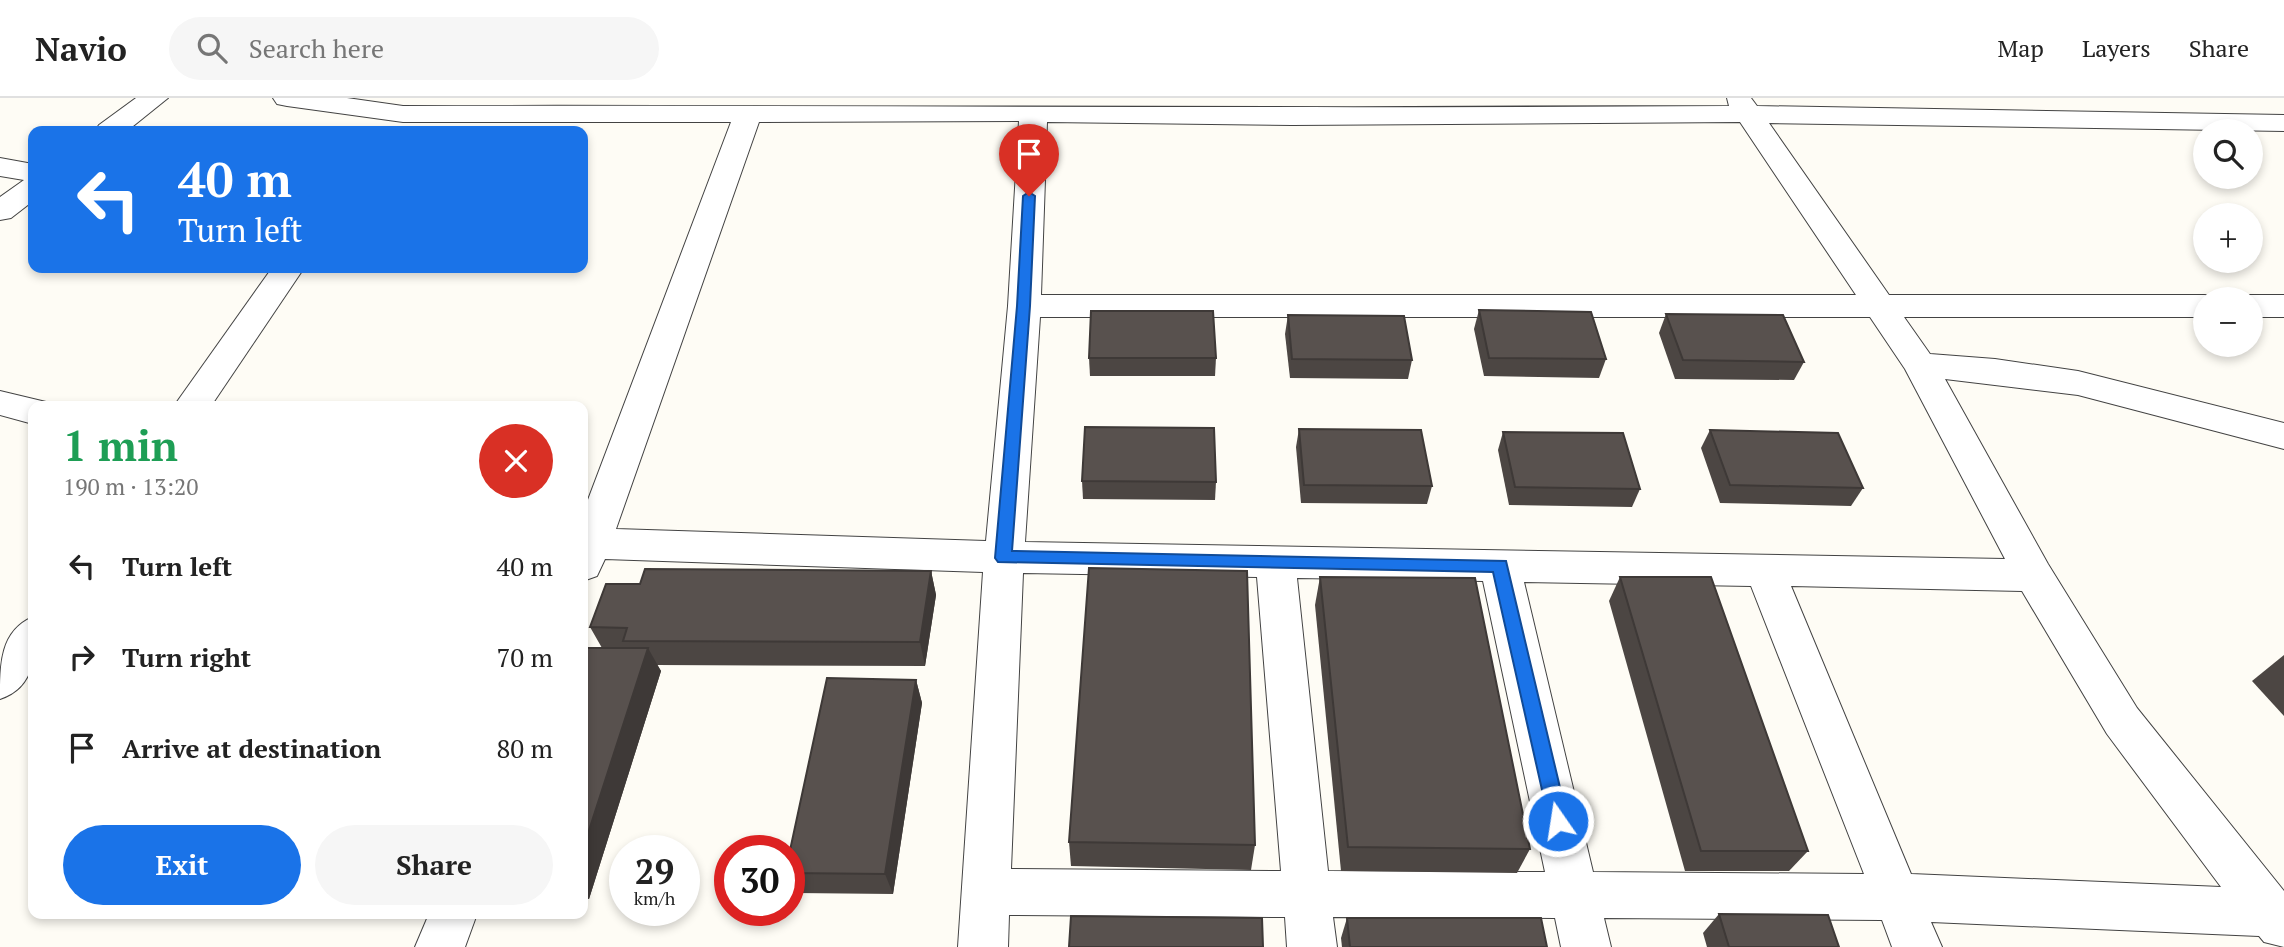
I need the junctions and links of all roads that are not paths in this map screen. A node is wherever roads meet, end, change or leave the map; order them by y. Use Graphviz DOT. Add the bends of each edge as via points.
graph roads {
  1 [pos="155,98"];
  2 [pos="287,98"];
  3 [pos="2156,98"];
  4 [pos="1743,106"];
  5 [pos="1291,107"];
  6 [pos="1033,113"];
  7 [pos="402,114"];
  8 [pos="748,114"];
  9 [pos="2181,121"];
  10 [pos="2284,123"];
  11 [pos="116,126"];
  12 [pos="0,167"];
  13 [pos="24,193"];
  14 [pos="285,273"];
  15 [pos="1024,306"];
  16 [pos="2193,306"];
  17 [pos="2263,306"];
  18 [pos="2284,306"];
  19 [pos="1883,307"];
  20 [pos="1920,365"];
  21 [pos="195,401"];
  22 [pos="0,403"];
  23 [pos="28,410"];
  24 [pos="2284,436"];
  25 [pos="588,543"];
  26 [pos="588,551"];
  27 [pos="1004,558"];
  28 [pos="1275,561"];
  29 [pos="1500,566"];
  30 [pos="1765,572"];
  31 [pos="2034,575"];
  32 [pos="28,641"];
  33 [pos="0,681"];
  34 [pos="986,892"];
  35 [pos="1308,895"];
  36 [pos="1899,897"];
  37 [pos="1576,898"];
  38 [pos="451,919"];
  39 [pos="2278,921"];
  40 [pos="440,947"];
  41 [pos="983,947"];
  42 [pos="1312,947"];
  43 [pos="1586,947"];
  44 [pos="1917,947"];
  1 -- 11 [label="street"];
  2 -- 7 [label="street"];
  3 -- 9 [label="street"];
  4 -- 5 [label="street"];
  4 -- 9 [label="street"];
  4 -- 19 [label="street"];
  5 -- 6 [label="street"];
  6 -- 8 [label="street"];
  6 -- 15 [label="street"];
  7 -- 8 [label="street"];
  8 -- 25 [label="street"];
  9 -- 10 [label="street"];
  12 -- 13 [label="street"];
  14 -- 21 [label="street"];
  15 -- 19 [label="street"];
  15 -- 27 [label="street"];
  16 -- 19 [label="street"];
  17 -- 18 [label="street"];
  19 -- 20 [label="street"];
  20 -- 24 [label="street" via="2078,383"];
  20 -- 31 [label="street"];
  22 -- 23 [label="street"];
  26 -- 27 [label="street"];
  27 -- 28 [label="street"];
  27 -- 34 [label="street"];
  28 -- 29 [label="street"];
  28 -- 35 [label="street"];
  29 -- 30 [label="street"];
  29 -- 37 [label="street"];
  30 -- 31 [label="street"];
  30 -- 36 [label="street"];
  31 -- 39 [label="street" via="2122,721"];
  32 -- 33 [label="street"];
  34 -- 35 [label="street"];
  34 -- 41 [label="street"];
  35 -- 37 [label="street"];
  35 -- 42 [label="street"];
  36 -- 37 [label="street"];
  36 -- 39 [label="street"];
  36 -- 44 [label="street"];
  37 -- 43 [label="street"];
  38 -- 40 [label="street"];
}
